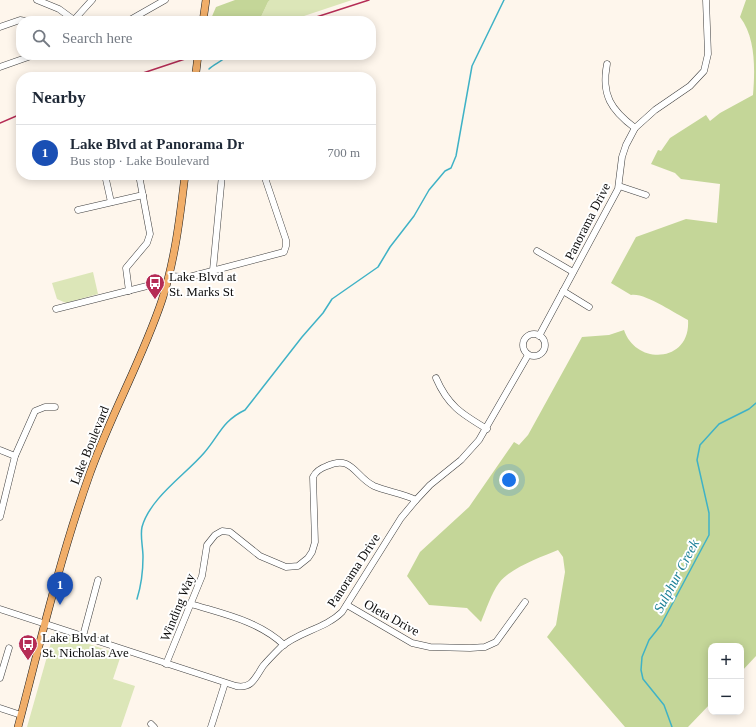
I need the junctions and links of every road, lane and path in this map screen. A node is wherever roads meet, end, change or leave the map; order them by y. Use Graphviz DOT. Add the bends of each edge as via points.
graph roads {
  1 [pos="37,0"];
  2 [pos="92,0"];
  3 [pos="165,0"];
  4 [pos="206,0"];
  5 [pos="706,0"];
  6 [pos="69,16"];
  7 [pos="78,16"];
  8 [pos="137,16"];
  9 [pos="204,16"];
  10 [pos="16,21"];
  11 [pos="0,27"];
  12 [pos="20,60"];
  13 [pos="198,60"];
  14 [pos="607,64"];
  15 [pos="0,67"];
  16 [pos="196,72"];
  17 [pos="635,128"];
  18 [pos="105,180"];
  19 [pos="141,180"];
  20 [pos="184,180"];
  21 [pos="222,180"];
  22 [pos="266,180"];
  23 [pos="619,186"];
  24 [pos="143,195"];
  25 [pos="646,195"];
  26 [pos="111,202"];
  27 [pos="78,210"];
  28 [pos="536,251"];
  29 [pos="213,270"];
  30 [pos="573,272"];
  31 [pos="169,276"];
  32 [pos="166,288"];
  33 [pos="129,291"];
  34 [pos="563,291"];
  35 [pos="589,307"];
  36 [pos="56,309"];
  37 [pos="539,336"];
  38 [pos="528,355"];
  39 [pos="436,378"];
  40 [pos="55,407"];
  41 [pos="487,429"];
  42 [pos="0,450"];
  43 [pos="15,456"];
  44 [pos="416,500"];
  45 [pos="0,516"];
  46 [pos="98,580"];
  47 [pos="525,602"];
  48 [pos="191,604"];
  49 [pos="347,605"];
  50 [pos="0,609"];
  51 [pos="46,625"];
  52 [pos="83,636"];
  53 [pos="284,645"];
  54 [pos="9,648"];
  55 [pos="166,664"];
  56 [pos="0,678"];
  57 [pos="225,683"];
  58 [pos="0,708"];
  59 [pos="21,715"];
  60 [pos="18,727"];
  61 [pos="211,727"];
  1 -- 6 [label="street" via="60,9"];
  2 -- 7 [label="street"];
  3 -- 8 [label="street"];
  4 -- 9 [label="main road"];
  5 -- 17 [label="street, Panorama Drive" via="708,54 704,70 690,86 655,110"];
  10 -- 11 [label="street"];
  12 -- 15 [label="street"];
  13 -- 16 [label="main road, bridge"];
  14 -- 17 [label="street" via="604,79 608,98 615,110"];
  17 -- 23 [label="street, Panorama Drive" via="622,157"];
  18 -- 26 [label="street"];
  19 -- 24 [label="street"];
  20 -- 31 [label="main road, Lake Boulevard"];
  21 -- 29 [label="street"];
  22 -- 29 [label="street" via="286,240 285,250 279,254"];
  23 -- 25 [label="street"];
  23 -- 30 [label="street, Panorama Drive"];
  24 -- 26 [label="street"];
  24 -- 33 [label="street" via="150,238 128,265 126,271"];
  26 -- 27 [label="street"];
  28 -- 30 [label="street"];
  29 -- 31 [label="street" via="186,277"];
  30 -- 34 [label="street, Panorama Drive"];
  31 -- 32 [label="main road, Lake Boulevard"];
  32 -- 33 [label="street" via="147,286"];
  32 -- 51 [label="main road, Lake Boulevard" via="89,476"];
  33 -- 36 [label="street"];
  34 -- 35 [label="street"];
  34 -- 37 [label="street, Panorama Drive"];
  37 -- 38 [label="street" via="545,344 543,350 538,355"];
  37 -- 38 [label="street" via="531,334 524,341 524,350"];
  38 -- 41 [label="street, Panorama Drive"];
  39 -- 41 [label="street" via="444,395 454,407"];
  40 -- 43 [label="street" via="44,407 35,411"];
  41 -- 44 [label="street, Panorama Drive" via="470,452"];
  42 -- 43 [label="street"];
  43 -- 45 [label="street"];
  44 -- 48 [label="street, Winding Way" via="373,485 344,462 335,462 324,467 313,477 314,542 308,558 296,566 279,565 260,556 232,533 220,532 212,537 207,545 202,576"];
  44 -- 49 [label="street, Panorama Drive" via="377,554"];
  46 -- 52 [label="street"];
  47 -- 49 [label="street, Oleta Drive" via="496,642 485,647 470,648 412,643"];
  48 -- 53 [label="street" via="258,626"];
  48 -- 55 [label="street, Winding Way"];
  49 -- 53 [label="street, Panorama Drive" via="335,618"];
  50 -- 51 [label="street, Panorama Drive"];
  51 -- 52 [label="street, Panorama Drive"];
  51 -- 59 [label="main road, Lake Boulevard"];
  52 -- 55 [label="street, Panorama Drive"];
  53 -- 57 [label="street, Panorama Drive" via="251,684 240,687"];
  54 -- 56 [label="street"];
  55 -- 57 [label="street, Panorama Drive"];
  57 -- 61 [label="street"];
  58 -- 59 [label="street"];
  59 -- 60 [label="main road, Lake Boulevard"];
}
